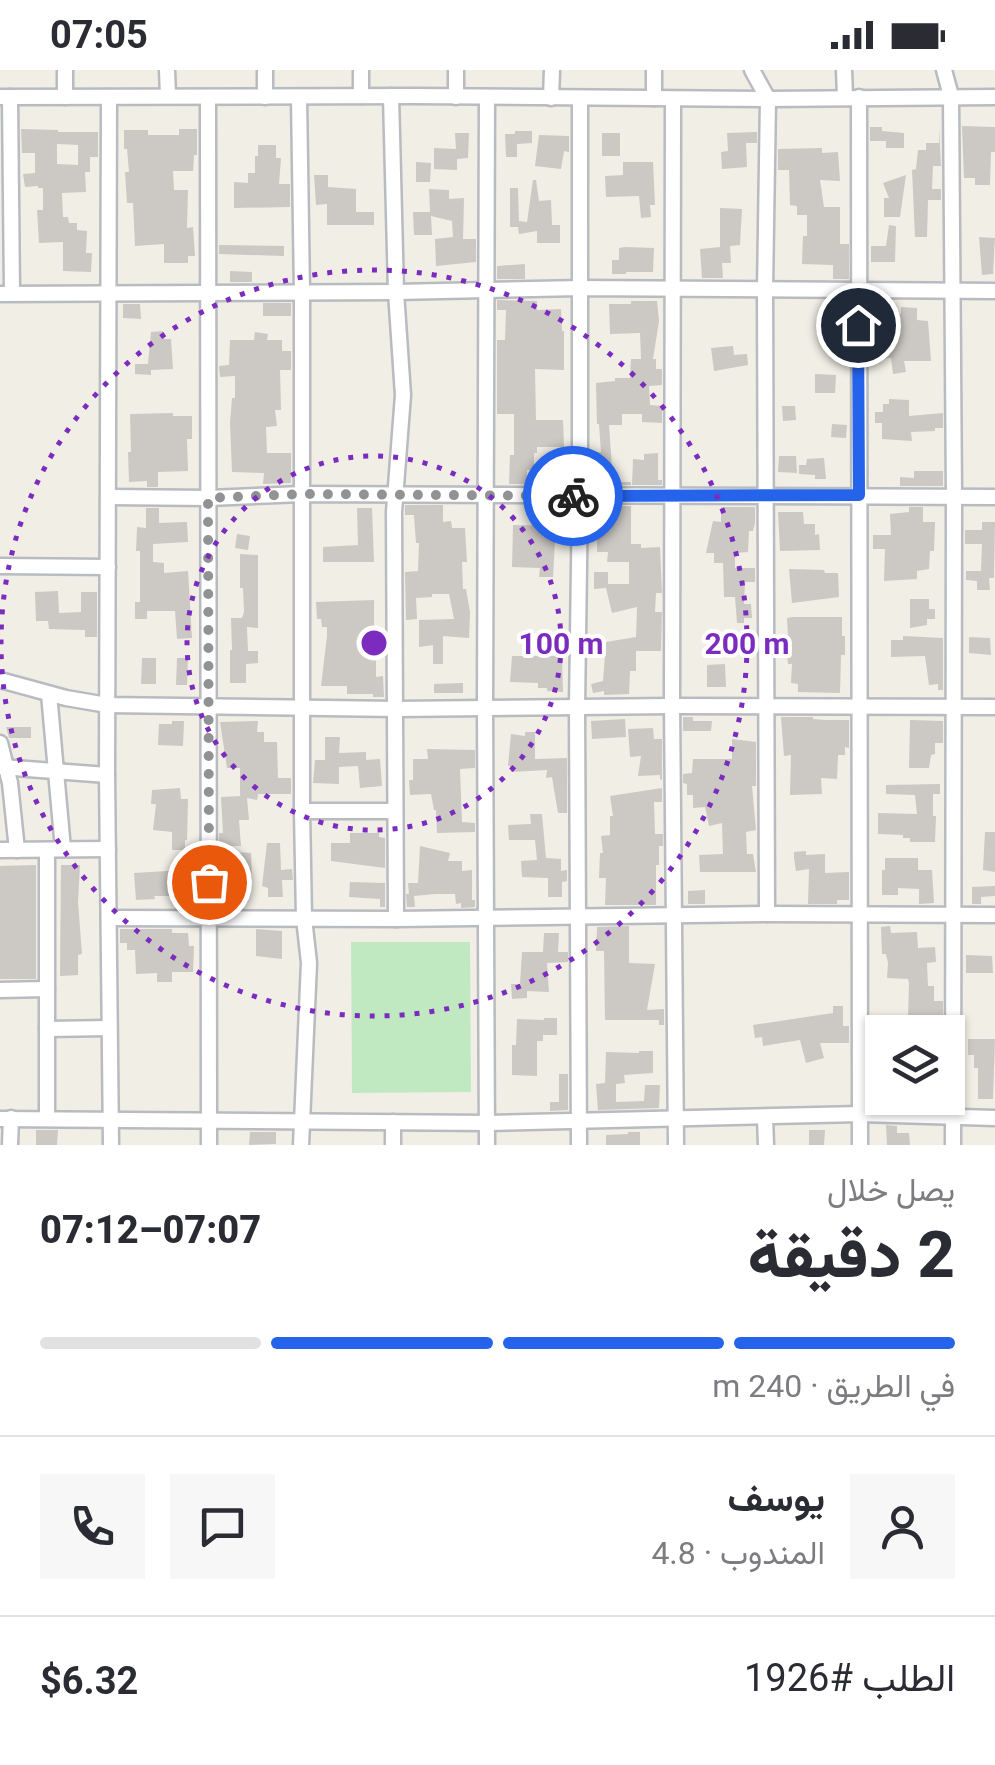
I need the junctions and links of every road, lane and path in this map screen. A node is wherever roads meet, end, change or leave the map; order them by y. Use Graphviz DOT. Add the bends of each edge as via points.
graph roads {
  1 [pos="65,70"];
  2 [pos="167,70"];
  3 [pos="265,70"];
  4 [pos="361,70"];
  5 [pos="456,70"];
  6 [pos="552,70"];
  7 [pos="654,70"];
  8 [pos="752,70"];
  9 [pos="844,70"];
  10 [pos="944,70"];
  11 [pos="65,96"];
  12 [pos="168,96"];
  13 [pos="361,96"];
  14 [pos="391,96"];
  15 [pos="951,96"];
  16 [pos="5,97"];
  17 [pos="109,97"];
  18 [pos="208,97"];
  19 [pos="265,97"];
  20 [pos="299,97"];
  21 [pos="456,97"];
  22 [pos="487,97"];
  23 [pos="852,97"];
  24 [pos="995,97"];
  25 [pos="551,98"];
  26 [pos="654,98"];
  27 [pos="580,99"];
  28 [pos="673,99"];
  29 [pos="768,100"];
  30 [pos="580,288"];
  31 [pos="674,288"];
  32 [pos="765,289"];
  33 [pos="485,290"];
  34 [pos="858,291"];
  35 [pos="953,291"];
  36 [pos="995,291"];
  37 [pos="302,292"];
  38 [pos="396,292"];
  39 [pos="6,294"];
  40 [pos="109,294"];
  41 [pos="207,294"];
  42 [pos="302,494"];
  43 [pos="394,494"];
  44 [pos="673,494"];
  45 [pos="766,495"];
  46 [pos="859,495"];
  47 [pos="485,496"];
  48 [pos="580,496"];
  49 [pos="995,496"];
  50 [pos="108,497"];
  51 [pos="954,497"];
  52 [pos="208,498"];
  53 [pos="0,566"];
  54 [pos="108,567"];
  55 [pos="0,680"];
  56 [pos="49,694"];
  57 [pos="107,705"];
  58 [pos="672,706"];
  59 [pos="485,707"];
  60 [pos="577,707"];
  61 [pos="767,707"];
  62 [pos="860,707"];
  63 [pos="953,707"];
  64 [pos="995,707"];
  65 [pos="208,708"];
  66 [pos="301,708"];
  67 [pos="396,709"];
  68 [pos="0,744"];
  69 [pos="4,767"];
  70 [pos="54,771"];
  71 [pos="107,774"];
  72 [pos="302,811"];
  73 [pos="395,811"];
  74 [pos="63,849"];
  75 [pos="108,849"];
  76 [pos="0,850"];
  77 [pos="17,850"];
  78 [pos="47,850"];
  79 [pos="766,914"];
  80 [pos="859,914"];
  81 [pos="578,915"];
  82 [pos="954,915"];
  83 [pos="487,916"];
  84 [pos="674,916"];
  85 [pos="995,916"];
  86 [pos="109,918"];
  87 [pos="210,918"];
  88 [pos="304,918"];
  89 [pos="396,919"];
  90 [pos="47,989"];
  91 [pos="0,990"];
  92 [pos="953,1015"];
  93 [pos="109,1028"];
  94 [pos="48,1029"];
  95 [pos="860,1114"];
  96 [pos="865,1114"];
  97 [pos="952,1115"];
  98 [pos="765,1117"];
  99 [pos="5,1118"];
  100 [pos="48,1118"];
  101 [pos="995,1118"];
  102 [pos="111,1119"];
  103 [pos="676,1119"];
  104 [pos="301,1120"];
  105 [pos="208,1121"];
  106 [pos="579,1121"];
  107 [pos="393,1122"];
  108 [pos="487,1123"];
  109 [pos="10,1145"];
  110 [pos="112,1145"];
  111 [pos="209,1145"];
  112 [pos="301,1145"];
  113 [pos="394,1145"];
  114 [pos="487,1145"];
  115 [pos="579,1145"];
  116 [pos="676,1145"];
  117 [pos="766,1145"];
  118 [pos="860,1145"];
  119 [pos="953,1145"];
  1 -- 11 [label="street"];
  2 -- 12 [label="street"];
  3 -- 19 [label="street"];
  4 -- 13 [label="street"];
  5 -- 21 [label="street"];
  6 -- 25 [label="street"];
  7 -- 26 [label="street"];
  8 -- 29 [label="street"];
  9 -- 23 [label="street"];
  10 -- 15 [label="street"];
  11 -- 16 [label="street"];
  11 -- 17 [label="street"];
  12 -- 17 [label="street"];
  12 -- 18 [label="street"];
  13 -- 14 [label="street"];
  13 -- 20 [label="street"];
  14 -- 21 [label="street"];
  14 -- 38 [label="street"];
  15 -- 23 [label="street"];
  15 -- 24 [label="street"];
  15 -- 35 [label="street"];
  16 -- 39 [label="street"];
  17 -- 40 [label="street"];
  18 -- 19 [label="street"];
  18 -- 41 [label="street"];
  19 -- 20 [label="street"];
  20 -- 37 [label="street"];
  21 -- 22 [label="street"];
  22 -- 25 [label="street"];
  22 -- 33 [label="street"];
  23 -- 29 [label="street"];
  23 -- 34 [label="street"];
  25 -- 27 [label="street"];
  26 -- 27 [label="street"];
  26 -- 28 [label="street"];
  27 -- 30 [label="street"];
  28 -- 29 [label="street"];
  28 -- 31 [label="street"];
  29 -- 32 [label="street"];
  30 -- 31 [label="street"];
  30 -- 33 [label="street"];
  30 -- 48 [label="street"];
  31 -- 32 [label="street"];
  31 -- 44 [label="street"];
  32 -- 34 [label="street"];
  32 -- 45 [label="street"];
  33 -- 38 [label="street"];
  33 -- 47 [label="street"];
  34 -- 35 [label="street"];
  34 -- 46 [label="street"];
  35 -- 36 [label="street"];
  35 -- 51 [label="street"];
  37 -- 38 [label="street"];
  37 -- 41 [label="street"];
  37 -- 42 [label="street"];
  38 -- 43 [label="street" via="403,395"];
  39 -- 40 [label="street"];
  40 -- 41 [label="street"];
  40 -- 50 [label="street"];
  41 -- 52 [label="street"];
  42 -- 43 [label="street"];
  42 -- 52 [label="street"];
  42 -- 66 [label="street"];
  43 -- 47 [label="street"];
  43 -- 67 [label="street"];
  44 -- 45 [label="street"];
  44 -- 48 [label="street"];
  44 -- 58 [label="street"];
  45 -- 46 [label="street"];
  45 -- 61 [label="street"];
  46 -- 51 [label="street"];
  46 -- 62 [label="street"];
  47 -- 48 [label="street"];
  47 -- 59 [label="street"];
  48 -- 60 [label="street"];
  49 -- 51 [label="street"];
  50 -- 52 [label="street"];
  50 -- 54 [label="street"];
  51 -- 63 [label="street"];
  52 -- 65 [label="street"];
  53 -- 54 [label="street"];
  54 -- 57 [label="street"];
  55 -- 56 [label="street"];
  56 -- 57 [label="street"];
  56 -- 70 [label="street"];
  57 -- 65 [label="street"];
  57 -- 71 [label="street"];
  58 -- 60 [label="street"];
  58 -- 61 [label="street"];
  58 -- 84 [label="street"];
  59 -- 60 [label="street"];
  59 -- 67 [label="street"];
  59 -- 83 [label="street"];
  60 -- 81 [label="street"];
  61 -- 62 [label="street"];
  61 -- 79 [label="street"];
  62 -- 63 [label="street"];
  62 -- 80 [label="street"];
  63 -- 64 [label="street"];
  63 -- 82 [label="street"];
  65 -- 66 [label="street"];
  65 -- 87 [label="street"];
  66 -- 67 [label="street"];
  66 -- 72 [label="street"];
  67 -- 73 [label="street"];
  68 -- 69 [label="street"];
  69 -- 70 [label="street"];
  69 -- 77 [label="street"];
  70 -- 71 [label="street"];
  70 -- 74 [label="street"];
  71 -- 75 [label="street"];
  72 -- 73 [label="street"];
  72 -- 88 [label="street"];
  73 -- 89 [label="street"];
  74 -- 75 [label="street"];
  74 -- 78 [label="street"];
  75 -- 86 [label="street"];
  76 -- 77 [label="street"];
  77 -- 78 [label="street"];
  78 -- 90 [label="street"];
  79 -- 80 [label="street"];
  79 -- 84 [label="street"];
  80 -- 82 [label="street"];
  80 -- 95 [label="street"];
  81 -- 83 [label="street"];
  81 -- 84 [label="street"];
  81 -- 106 [label="street"];
  82 -- 85 [label="street"];
  82 -- 92 [label="street"];
  83 -- 89 [label="street"];
  83 -- 108 [label="street"];
  84 -- 103 [label="street"];
  86 -- 87 [label="street"];
  86 -- 93 [label="street"];
  87 -- 88 [label="street"];
  87 -- 105 [label="street"];
  88 -- 89 [label="street"];
  88 -- 104 [label="street" via="309,962"];
  90 -- 91 [label="street"];
  90 -- 94 [label="street"];
  93 -- 94 [label="street"];
  93 -- 102 [label="street"];
  94 -- 100 [label="street"];
  95 -- 96 [label="street"];
  95 -- 98 [label="street"];
  95 -- 118 [label="street"];
  97 -- 101 [label="street"];
  97 -- 119 [label="street"];
  98 -- 103 [label="street"];
  98 -- 117 [label="street"];
  99 -- 100 [label="street"];
  99 -- 109 [label="street"];
  100 -- 102 [label="street"];
  102 -- 105 [label="street"];
  102 -- 110 [label="street"];
  103 -- 106 [label="street"];
  103 -- 116 [label="street"];
  104 -- 105 [label="street"];
  104 -- 107 [label="street"];
  104 -- 112 [label="street"];
  105 -- 111 [label="street"];
  106 -- 108 [label="street"];
  106 -- 115 [label="street"];
  107 -- 108 [label="street"];
  107 -- 113 [label="street"];
  108 -- 114 [label="street"];
}
